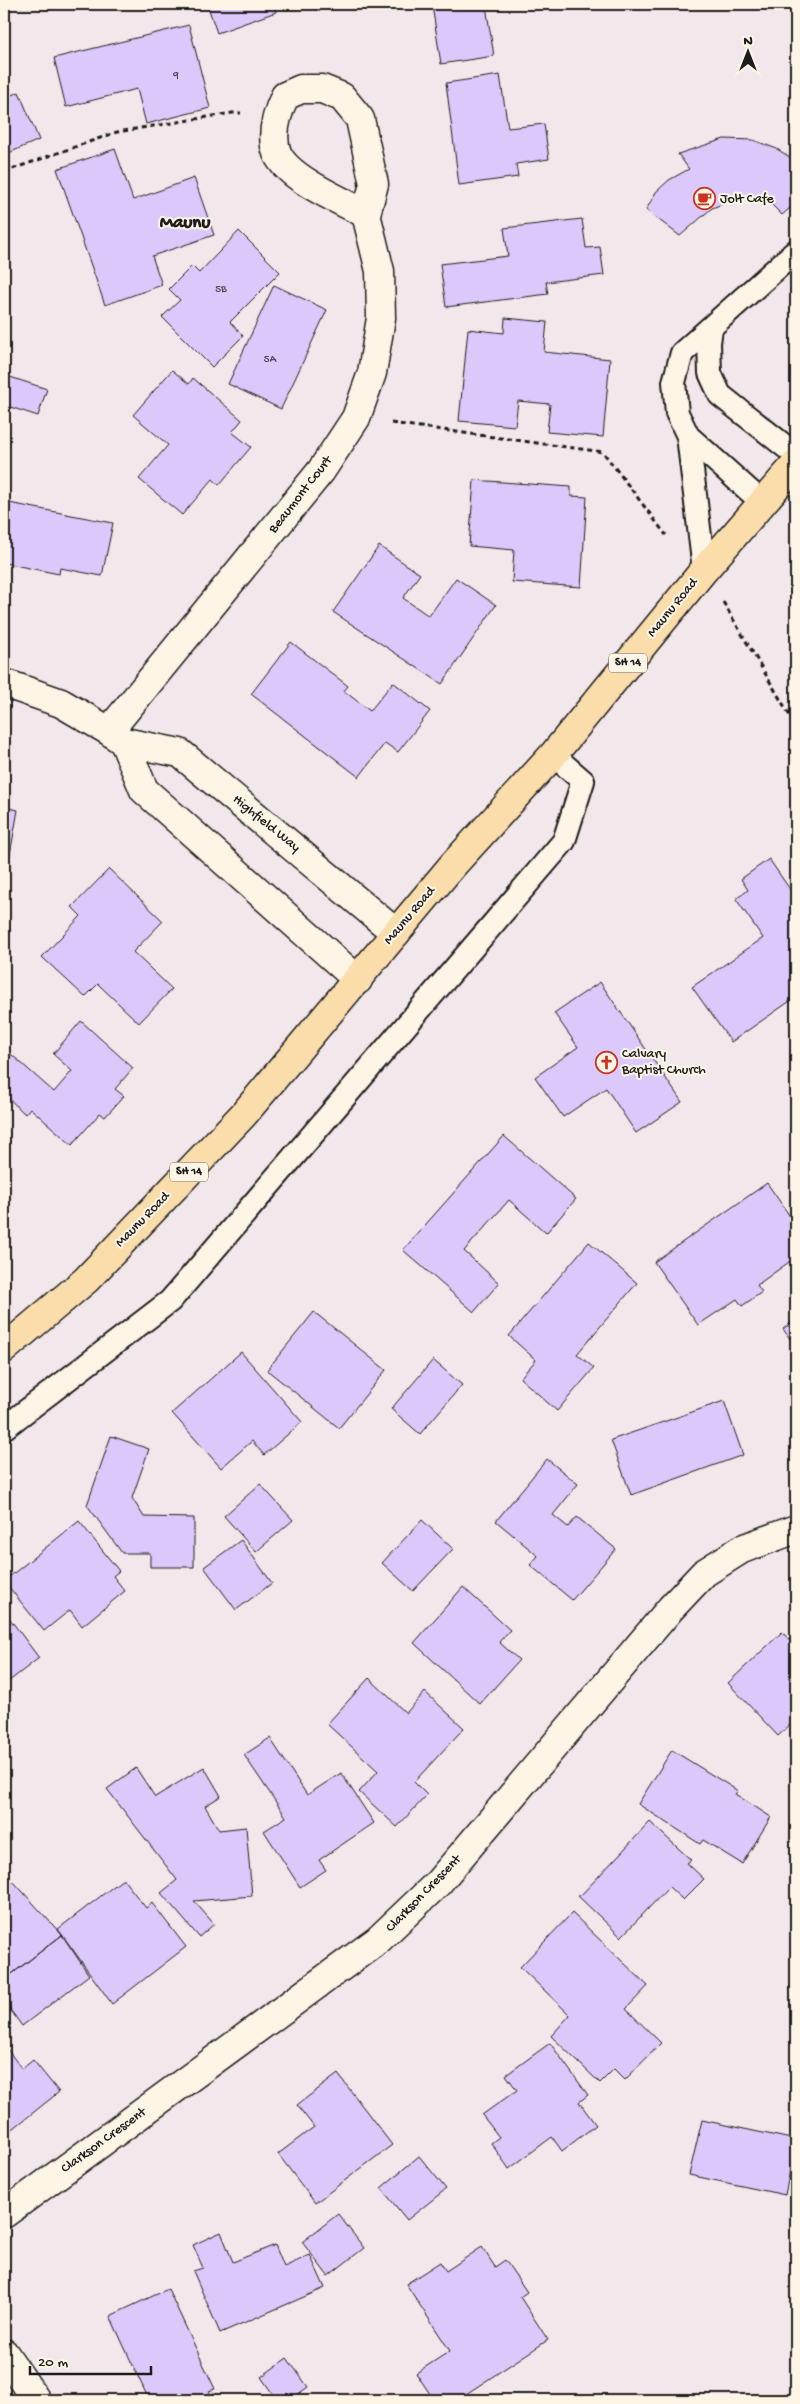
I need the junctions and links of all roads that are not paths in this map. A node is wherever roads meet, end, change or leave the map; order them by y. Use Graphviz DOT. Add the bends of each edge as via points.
graph roads {
  1 [pos="366,214"];
  2 [pos="796,251"];
  3 [pos="711,328"];
  4 [pos="688,436"];
  5 [pos="796,455"];
  6 [pos="796,464"];
  7 [pos="763,503"];
  8 [pos="704,570"];
  9 [pos="4,683"];
  10 [pos="116,737"];
  11 [pos="553,755"];
  12 [pos="396,933"];
  13 [pos="358,980"];
  14 [pos="4,1349"];
  15 [pos="4,1428"];
  16 [pos="796,1529"];
  17 [pos="4,2214"];
  18 [pos="4,2352"];
  19 [pos="36,2400"];
  1 -- 1 [label="street, Beaumont Court" via="291,171 277,153 277,114 285,96 301,89 322,89 342,97 360,119 374,184"];
  1 -- 10 [label="street, Beaumont Court" via="380,271 381,318 372,373 356,418 321,471"];
  2 -- 3 [label="lane"];
  3 -- 4 [label="lane" via="682,353 674,382 677,413"];
  3 -- 5 [label="lane" via="710,373 720,395"];
  4 -- 7 [label="lane"];
  4 -- 8 [label="lane"];
  6 -- 7 [label="main road, Maunu Road / SH 14"];
  7 -- 8 [label="main road, Maunu Road / SH 14"];
  8 -- 11 [label="main road, Maunu Road / SH 14"];
  9 -- 10 [label="street, Highfield Way" via="61,703"];
  10 -- 12 [label="street, Highfield Way" via="180,753"];
  10 -- 13 [label="street" via="144,790"];
  11 -- 12 [label="main road, Maunu Road / SH 14"];
  11 -- 15 [label="lane" via="583,781 564,841 170,1301"];
  12 -- 13 [label="main road, Maunu Road / SH 14"];
  13 -- 14 [label="main road, Maunu Road / SH 14" via="244,1114 86,1280"];
  16 -- 17 [label="street, Clarkson Crescent" via="742,1549 704,1573 438,1883 378,1940"];
  18 -- 19 [label="street"];
}
